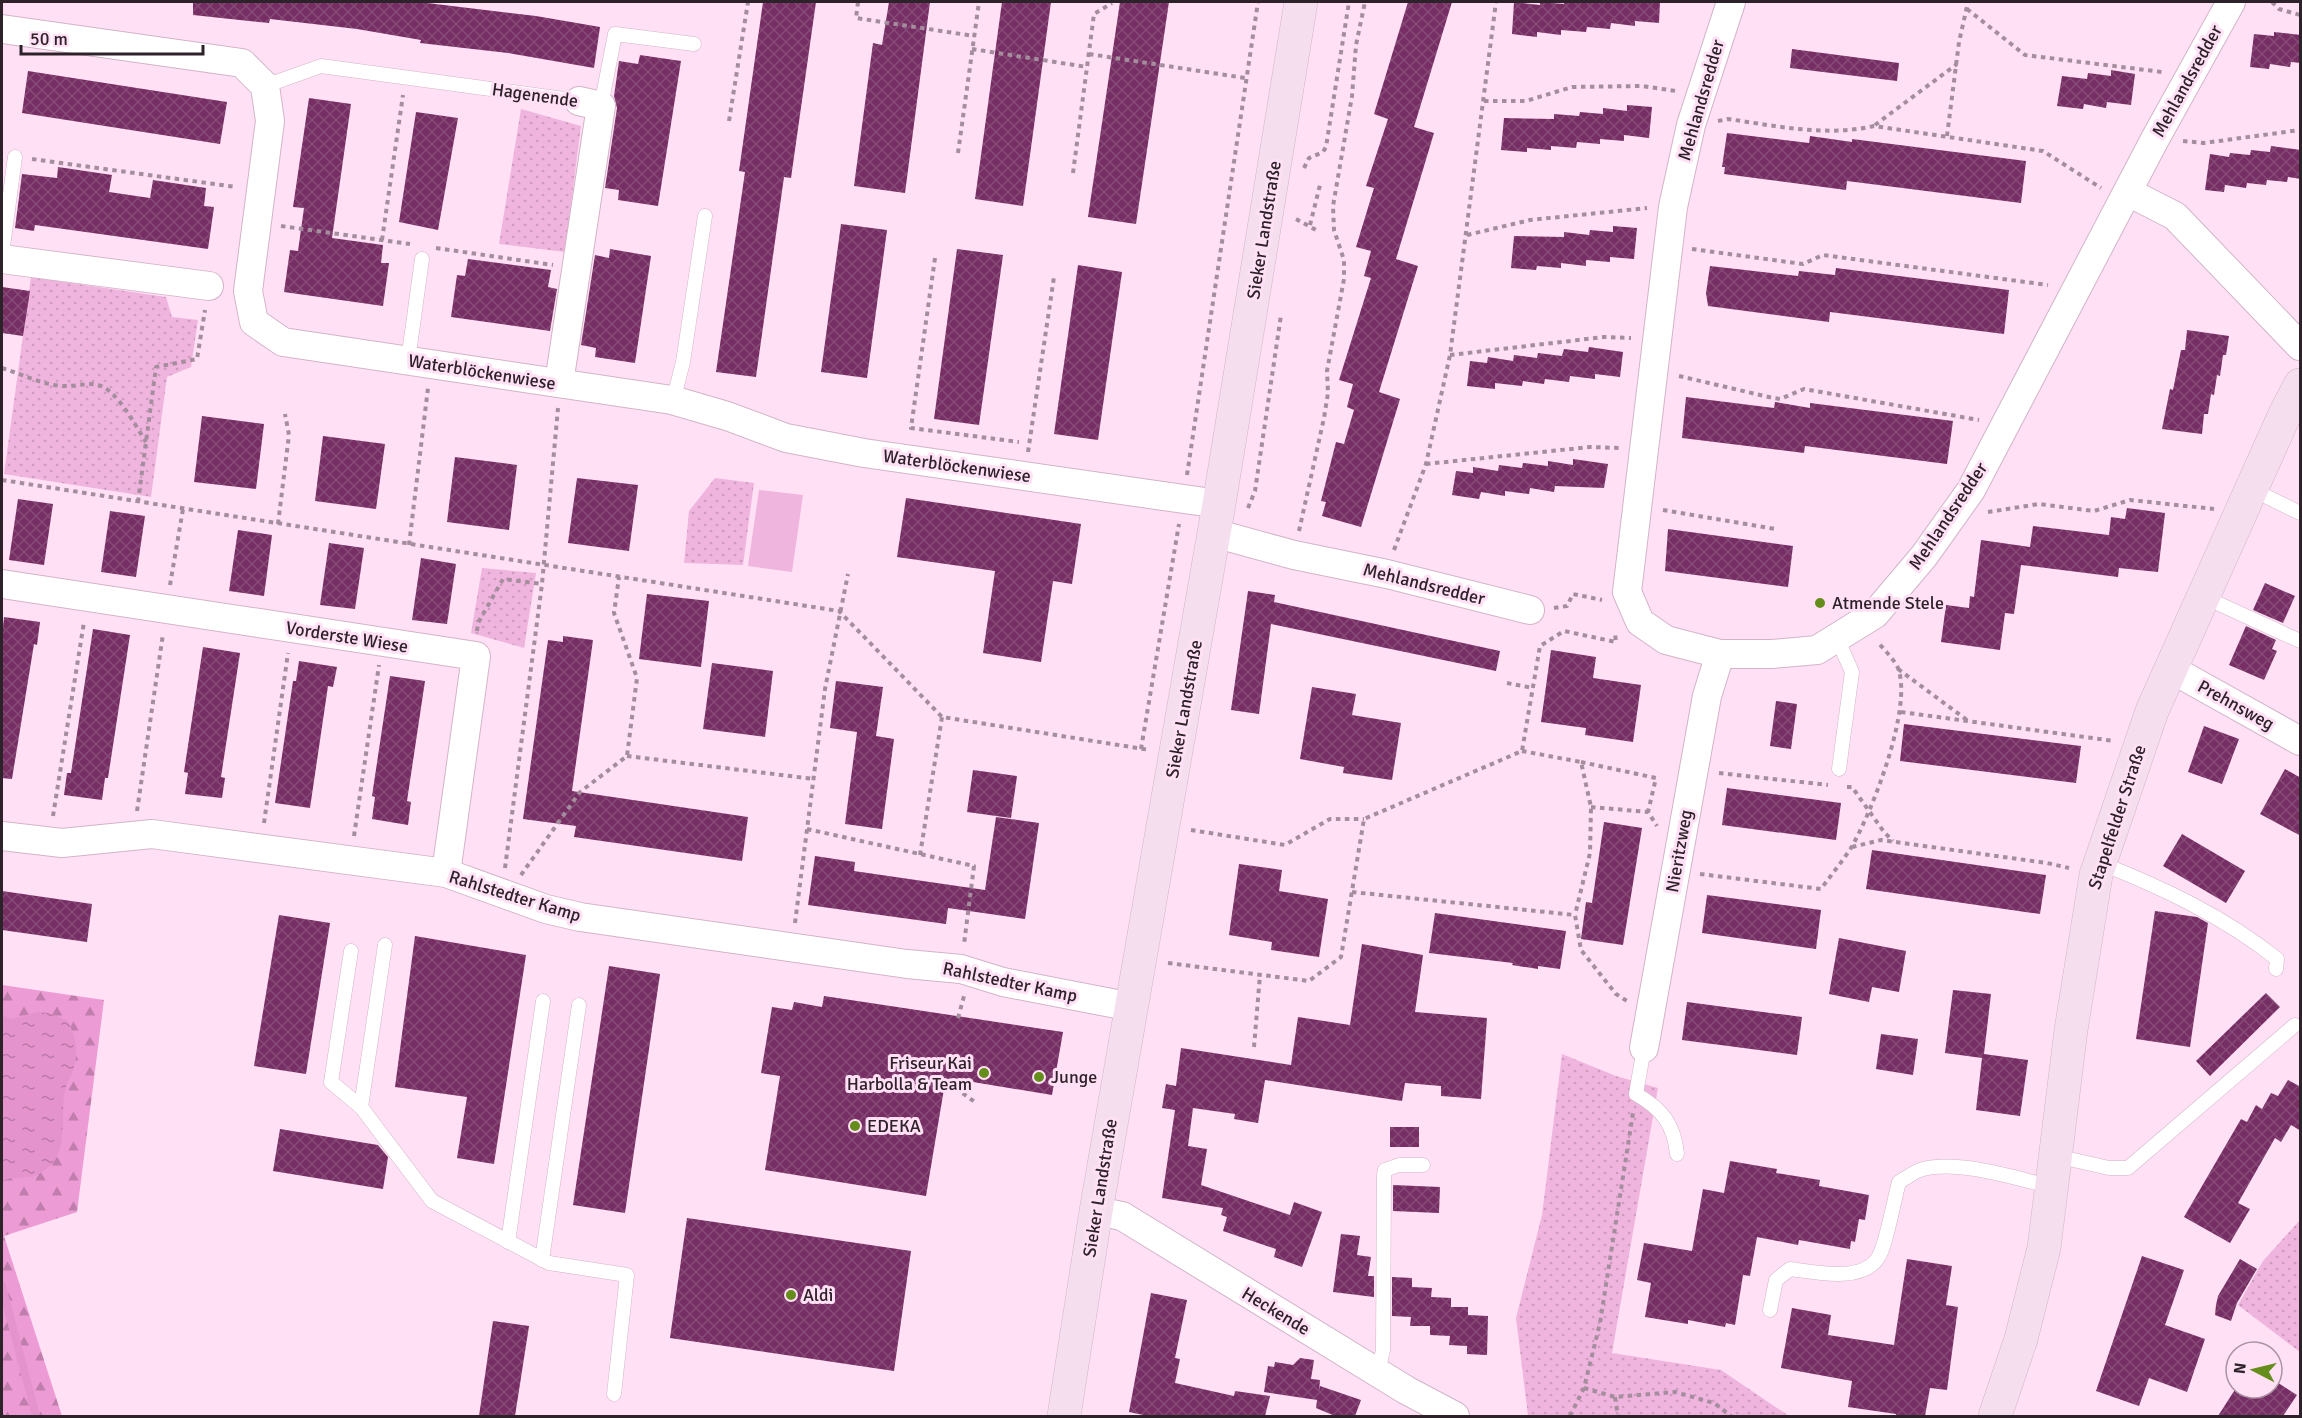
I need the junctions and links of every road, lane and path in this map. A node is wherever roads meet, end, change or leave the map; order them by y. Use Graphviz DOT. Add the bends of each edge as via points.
graph roads {
  1 [pos="748,2"];
  2 [pos="858,2"];
  3 [pos="979,2"];
  4 [pos="1258,2"];
  5 [pos="1301,2"];
  6 [pos="1349,2"];
  7 [pos="1365,2"];
  8 [pos="1496,2"];
  9 [pos="1731,2"];
  10 [pos="1968,2"];
  11 [pos="2231,2"];
  12 [pos="2272,2"];
  13 [pos="1112,3"];
  14 [pos="1966,9"];
  15 [pos="2301,15"];
  16 [pos="2,29"];
  17 [pos="974,36"];
  18 [pos="694,44"];
  19 [pos="972,49"];
  20 [pos="1089,54"];
  21 [pos="1957,64"];
  22 [pos="1087,67"];
  23 [pos="2191,76"];
  24 [pos="406,78"];
  25 [pos="1246,78"];
  26 [pos="265,86"];
  27 [pos="1701,94"];
  28 [pos="1484,102"];
  29 [pos="590,103"];
  30 [pos="729,121"];
  31 [pos="1691,125"];
  32 [pos="1874,126"];
  33 [pos="2301,130"];
  34 [pos="1947,136"];
  35 [pos="2155,139"];
  36 [pos="958,153"];
  37 [pos="15,157"];
  38 [pos="1073,173"];
  39 [pos="1302,179"];
  40 [pos="1320,185"];
  41 [pos="261,191"];
  42 [pos="2128,192"];
  43 [pos="1672,207"];
  44 [pos="1297,209"];
  45 [pos="705,216"];
  46 [pos="1296,219"];
  47 [pos="1310,225"];
  48 [pos="1316,230"];
  49 [pos="1294,231"];
  50 [pos="1467,235"];
  51 [pos="382,240"];
  52 [pos="1668,243"];
  53 [pos="2,254"];
  54 [pos="935,258"];
  55 [pos="2,259"];
  56 [pos="422,259"];
  57 [pos="1054,278"];
  58 [pos="2082,282"];
  59 [pos="209,286"];
  60 [pos="1281,314"];
  61 [pos="1655,340"];
  62 [pos="2301,346"];
  63 [pos="1450,355"];
  64 [pos="419,362"];
  65 [pos="2,368"];
  66 [pos="1652,370"];
  67 [pos="559,383"];
  68 [pos="2301,385"];
  69 [pos="674,401"];
  70 [pos="285,414"];
  71 [pos="2005,427"];
  72 [pos="146,442"];
  73 [pos="1019,442"];
  74 [pos="1643,452"];
  75 [pos="1426,464"];
  76 [pos="1024,476"];
  77 [pos="2,480"];
  78 [pos="1184,499"];
  79 [pos="2246,501"];
  80 [pos="138,502"];
  81 [pos="1637,506"];
  82 [pos="1959,507"];
  83 [pos="183,509"];
  84 [pos="2301,513"];
  85 [pos="1217,519"];
  86 [pos="278,524"];
  87 [pos="1775,529"];
  88 [pos="409,545"];
  89 [pos="1294,555"];
  90 [pos="544,565"];
  91 [pos="848,574"];
  92 [pos="1387,574"];
  93 [pos="619,576"];
  94 [pos="2,584"];
  95 [pos="542,584"];
  96 [pos="1627,592"];
  97 [pos="88,597"];
  98 [pos="2204,597"];
  99 [pos="166,609"];
  100 [pos="1530,610"];
  101 [pos="838,612"];
  102 [pos="1863,622"];
  103 [pos="292,628"];
  104 [pos="1615,632"];
  105 [pos="1837,638"];
  106 [pos="2301,641"];
  107 [pos="382,642"];
  108 [pos="1720,654"];
  109 [pos="476,656"];
  110 [pos="1898,668"];
  111 [pos="2171,669"];
  112 [pos="1507,683"];
  113 [pos="1533,688"];
  114 [pos="1901,712"];
  115 [pos="942,717"];
  116 [pos="1967,721"];
  117 [pos="2301,741"];
  118 [pos="1141,749"];
  119 [pos="2139,749"];
  120 [pos="1522,751"];
  121 [pos="1176,754"];
  122 [pos="627,756"];
  123 [pos="1581,762"];
  124 [pos="1839,769"];
  125 [pos="1694,770"];
  126 [pos="814,779"];
  127 [pos="1836,785"];
  128 [pos="1844,786"];
  129 [pos="1591,807"];
  130 [pos="1869,809"];
  131 [pos="1648,812"];
  132 [pos="1364,819"];
  133 [pos="1164,825"];
  134 [pos="807,829"];
  135 [pos="134,835"];
  136 [pos="2,836"];
  137 [pos="1894,842"];
  138 [pos="49,843"];
  139 [pos="261,848"];
  140 [pos="1851,848"];
  141 [pos="920,855"];
  142 [pos="1678,858"];
  143 [pos="351,860"];
  144 [pos="2098,869"];
  145 [pos="446,873"];
  146 [pos="1352,892"];
  147 [pos="504,894"];
  148 [pos="1575,915"];
  149 [pos="385,945"];
  150 [pos="792,947"];
  151 [pos="351,951"];
  152 [pos="1140,959"];
  153 [pos="961,969"];
  154 [pos="2276,969"];
  155 [pos="1260,975"];
  156 [pos="543,1000"];
  157 [pos="579,1005"];
  158 [pos="1132,1007"];
  159 [pos="1650,1016"];
  160 [pos="2295,1025"];
  161 [pos="1254,1047"];
  162 [pos="1644,1048"];
  163 [pos="948,1083"];
  164 [pos="1636,1094"];
  165 [pos="975,1102"];
  166 [pos="361,1107"];
  167 [pos="1677,1154"];
  168 [pos="1423,1165"];
  169 [pos="2054,1172"];
  170 [pos="1096,1211"];
  171 [pos="508,1242"];
  172 [pos="542,1260"];
  173 [pos="1770,1310"];
  174 [pos="1378,1373"];
  175 [pos="1584,1388"];
  176 [pos="614,1394"];
  177 [pos="1615,1397"];
  178 [pos="1065,1416"];
  179 [pos="1455,1416"];
  180 [pos="1570,1416"];
  181 [pos="1618,1416"];
  182 [pos="1731,1416"];
  183 [pos="1995,1416"];
  1 -- 30 [label="path"];
  2 -- 17 [label="path" via="856,18"];
  3 -- 17 [label="path"];
  4 -- 25 [label="path"];
  5 -- 85 [label="main road, Sieker Landstraße"];
  6 -- 39 [label="path" via="1326,147 1309,158"];
  7 -- 89 [label="path" via="1334,206 1334,230 1344,261 1344,279 1324,418"];
  8 -- 28 [label="path"];
  9 -- 27 [label="street, Mehlandsredder"];
  10 -- 14 [label="path"];
  11 -- 23 [label="street, Mehlandsredder"];
  12 -- 15 [label="path" via="2279,9"];
  13 -- 20 [label="path" via="1094,14"];
  14 -- 21 [label="path"];
  14 -- 23 [label="path" via="2025,55"];
  16 -- 26 [label="street" via="242,63"];
  17 -- 19 [label="path"];
  18 -- 29 [label="lane" via="615,34"];
  19 -- 22 [label="path"];
  19 -- 36 [label="path"];
  20 -- 22 [label="path"];
  20 -- 25 [label="path"];
  21 -- 32 [label="path"];
  21 -- 34 [label="path"];
  22 -- 38 [label="path"];
  23 -- 35 [label="street, Mehlandsredder"];
  24 -- 26 [label="lane, Hagenende" via="321,66"];
  24 -- 29 [label="lane, Hagenende"];
  24 -- 51 [label="path"];
  25 -- 78 [label="path"];
  26 -- 41 [label="street, Waterblöckenwiese" via="270,121"];
  27 -- 28 [label="path" via="1642,86 1572,87 1526,101"];
  27 -- 31 [label="street, Mehlandsredder"];
  28 -- 50 [label="path"];
  29 -- 67 [label="street, Hagenende"];
  31 -- 32 [label="path" via="1728,119 1822,131 1850,132"];
  31 -- 43 [label="street, Mehlandsredder"];
  32 -- 34 [label="path"];
  33 -- 35 [label="path" via="2204,143"];
  34 -- 42 [label="path" via="2043,151 2110,194"];
  35 -- 42 [label="street, Mehlandsredder"];
  37 -- 41 [label="path"];
  37 -- 53 [label="lane"];
  40 -- 47 [label="path"];
  41 -- 64 [label="street, Waterblöckenwiese" via="248,291 254,322 283,342"];
  42 -- 58 [label="street, Mehlandsredder"];
  42 -- 62 [label="street" via="2175,216"];
  43 -- 50 [label="path" via="1530,220"];
  43 -- 52 [label="street, Mehlandsredder"];
  44 -- 46 [label="path"];
  45 -- 69 [label="lane"];
  46 -- 47 [label="path"];
  46 -- 49 [label="path"];
  47 -- 48 [label="path"];
  50 -- 63 [label="path"];
  52 -- 58 [label="path" via="1803,264 1823,255 2050,286"];
  52 -- 61 [label="street, Mehlandsredder"];
  54 -- 73 [label="path" via="911,428"];
  55 -- 59 [label="street"];
  56 -- 64 [label="lane"];
  57 -- 76 [label="path"];
  58 -- 71 [label="street, Mehlandsredder"];
  59 -- 72 [label="path" via="197,359 156,367"];
  60 -- 85 [label="path" via="1255,491 1246,512"];
  61 -- 63 [label="path" via="1604,337"];
  61 -- 66 [label="street, Mehlandsredder"];
  63 -- 75 [label="path"];
  64 -- 67 [label="street, Waterblöckenwiese"];
  64 -- 88 [label="path"];
  65 -- 72 [label="path" via="64,386 92,384 107,389"];
  66 -- 71 [label="path" via="1773,398 1804,389 1845,399 1964,415"];
  66 -- 74 [label="street, Mehlandsredder"];
  67 -- 69 [label="street, Waterblöckenwiese"];
  67 -- 90 [label="path"];
  68 -- 79 [label="main road, Stapelfelder Straße"];
  69 -- 76 [label="street, Waterblöckenwiese" via="786,438"];
  70 -- 86 [label="path" via="289,435"];
  71 -- 82 [label="street, Mehlandsredder"];
  72 -- 80 [label="path"];
  74 -- 75 [label="path" via="1590,447"];
  74 -- 81 [label="street, Mehlandsredder"];
  75 -- 92 [label="path"];
  76 -- 78 [label="street, Waterblöckenwiese"];
  77 -- 80 [label="path"];
  78 -- 85 [label="street, Waterblöckenwiese"];
  78 -- 118 [label="path"];
  79 -- 82 [label="path" via="2130,500 2094,511 2038,504 1991,512"];
  79 -- 84 [label="lane"];
  79 -- 98 [label="main road, Stapelfelder Straße"];
  80 -- 83 [label="path"];
  81 -- 87 [label="path"];
  81 -- 96 [label="street, Mehlandsredder"];
  82 -- 102 [label="street, Mehlandsredder" via="1924,556 1875,614"];
  83 -- 86 [label="path"];
  83 -- 99 [label="path"];
  85 -- 89 [label="street, Mehlandsredder"];
  85 -- 121 [label="main road, Sieker Landstraße"];
  86 -- 88 [label="path"];
  88 -- 90 [label="path"];
  89 -- 92 [label="street, Mehlandsredder"];
  90 -- 93 [label="path"];
  90 -- 95 [label="path"];
  91 -- 101 [label="path"];
  92 -- 100 [label="street, Mehlandsredder"];
  93 -- 101 [label="path"];
  93 -- 122 [label="path" via="614,613 637,678"];
  94 -- 97 [label="street, Vorderste Wiese"];
  95 -- 109 [label="path" via="502,579 478,623"];
  95 -- 147 [label="path"];
  96 -- 100 [label="path" via="1610,601 1573,594 1568,606"];
  96 -- 108 [label="street, Mehlandsredder" via="1640,622 1666,640"];
  97 -- 99 [label="street, Vorderste Wiese"];
  97 -- 138 [label="path"];
  98 -- 106 [label="lane"];
  98 -- 111 [label="main road, Stapelfelder Straße"];
  99 -- 103 [label="street, Vorderste Wiese"];
  99 -- 135 [label="path"];
  101 -- 115 [label="path"];
  101 -- 126 [label="path"];
  102 -- 105 [label="street, Mehlandsredder"];
  102 -- 110 [label="path"];
  103 -- 107 [label="street, Vorderste Wiese"];
  103 -- 139 [label="path"];
  104 -- 113 [label="path" via="1616,642 1564,630 1540,646"];
  105 -- 108 [label="street, Mehlandsredder" via="1817,650"];
  105 -- 124 [label="lane" via="1852,672"];
  107 -- 109 [label="street, Vorderste Wiese"];
  107 -- 143 [label="path"];
  108 -- 125 [label="street, Nieritzweg" via="1707,696"];
  109 -- 145 [label="street"];
  110 -- 114 [label="path"];
  110 -- 116 [label="path"];
  111 -- 117 [label="street, Prehnsweg"];
  111 -- 119 [label="main road, Stapelfelder Straße"];
  112 -- 113 [label="path"];
  113 -- 120 [label="path"];
  114 -- 116 [label="path"];
  114 -- 130 [label="path" via="1891,752"];
  115 -- 118 [label="path"];
  115 -- 141 [label="path"];
  116 -- 119 [label="path" via="2104,738"];
  118 -- 121 [label="path"];
  119 -- 144 [label="main road, Stapelfelder Straße"];
  120 -- 123 [label="path"];
  120 -- 132 [label="path"];
  121 -- 133 [label="main road, Sieker Landstraße"];
  122 -- 126 [label="path"];
  122 -- 147 [label="path" via="580,792"];
  123 -- 129 [label="path"];
  123 -- 131 [label="path" via="1656,778"];
  125 -- 127 [label="path"];
  125 -- 142 [label="street, Nieritzweg"];
  126 -- 134 [label="path"];
  128 -- 130 [label="path" via="1852,787"];
  129 -- 131 [label="path"];
  129 -- 148 [label="path" via="1590,853"];
  130 -- 137 [label="path"];
  130 -- 140 [label="path"];
  131 -- 142 [label="path"];
  132 -- 133 [label="path" via="1330,819 1285,845"];
  132 -- 146 [label="path"];
  133 -- 152 [label="main road, Sieker Landstraße"];
  134 -- 141 [label="path"];
  134 -- 150 [label="path"];
  135 -- 138 [label="street, Rahlstedter Kamp"];
  135 -- 139 [label="street, Rahlstedter Kamp"];
  136 -- 138 [label="street, Rahlstedter Kamp"];
  137 -- 140 [label="path" via="1870,841"];
  137 -- 144 [label="path"];
  139 -- 143 [label="street, Rahlstedter Kamp"];
  140 -- 142 [label="path" via="1821,889"];
  141 -- 153 [label="path" via="974,866"];
  142 -- 159 [label="street, Nieritzweg"];
  143 -- 145 [label="street, Rahlstedter Kamp"];
  144 -- 154 [label="lane" via="2160,887 2197,906 2251,938 2277,959"];
  144 -- 169 [label="main road, Stapelfelder Straße" via="2071,1030"];
  145 -- 147 [label="street, Rahlstedter Kamp"];
  146 -- 148 [label="path"];
  146 -- 155 [label="path" via="1341,957 1309,981"];
  147 -- 150 [label="street, Rahlstedter Kamp" via="580,917"];
  148 -- 159 [label="path" via="1581,950 1616,994"];
  149 -- 166 [label="lane"];
  150 -- 153 [label="street, Rahlstedter Kamp"];
  151 -- 166 [label="lane" via="331,1082"];
  152 -- 155 [label="path"];
  152 -- 158 [label="main road, Sieker Landstraße"];
  153 -- 158 [label="street, Rahlstedter Kamp" via="1004,982"];
  155 -- 161 [label="path"];
  156 -- 171 [label="lane"];
  157 -- 172 [label="lane"];
  158 -- 170 [label="main road, Sieker Landstraße"];
  159 -- 162 [label="street, Nieritzweg"];
  160 -- 169 [label="lane" via="2128,1168"];
  162 -- 164 [label="lane"];
  163 -- 165 [label="path"];
  164 -- 167 [label="lane" via="1665,1116 1675,1135"];
  164 -- 175 [label="path" via="1600,1323"];
  166 -- 171 [label="lane" via="432,1201"];
  168 -- 174 [label="lane" via="1398,1165 1385,1170 1383,1350"];
  169 -- 173 [label="lane" via="1997,1174 1953,1168 1922,1169 1899,1182 1878,1259 1861,1271 1790,1269 1776,1280"];
  169 -- 183 [label="main road, Stapelfelder Straße" via="2035,1290"];
  170 -- 174 [label="street, Heckende" via="1122,1216"];
  170 -- 178 [label="main road, Sieker Landstraße"];
  171 -- 172 [label="lane"];
  172 -- 176 [label="lane" via="627,1275"];
  174 -- 179 [label="street, Heckende"];
  175 -- 177 [label="path"];
  175 -- 180 [label="path"];
  177 -- 181 [label="path"];
  177 -- 182 [label="path" via="1675,1392 1714,1403"];
}
